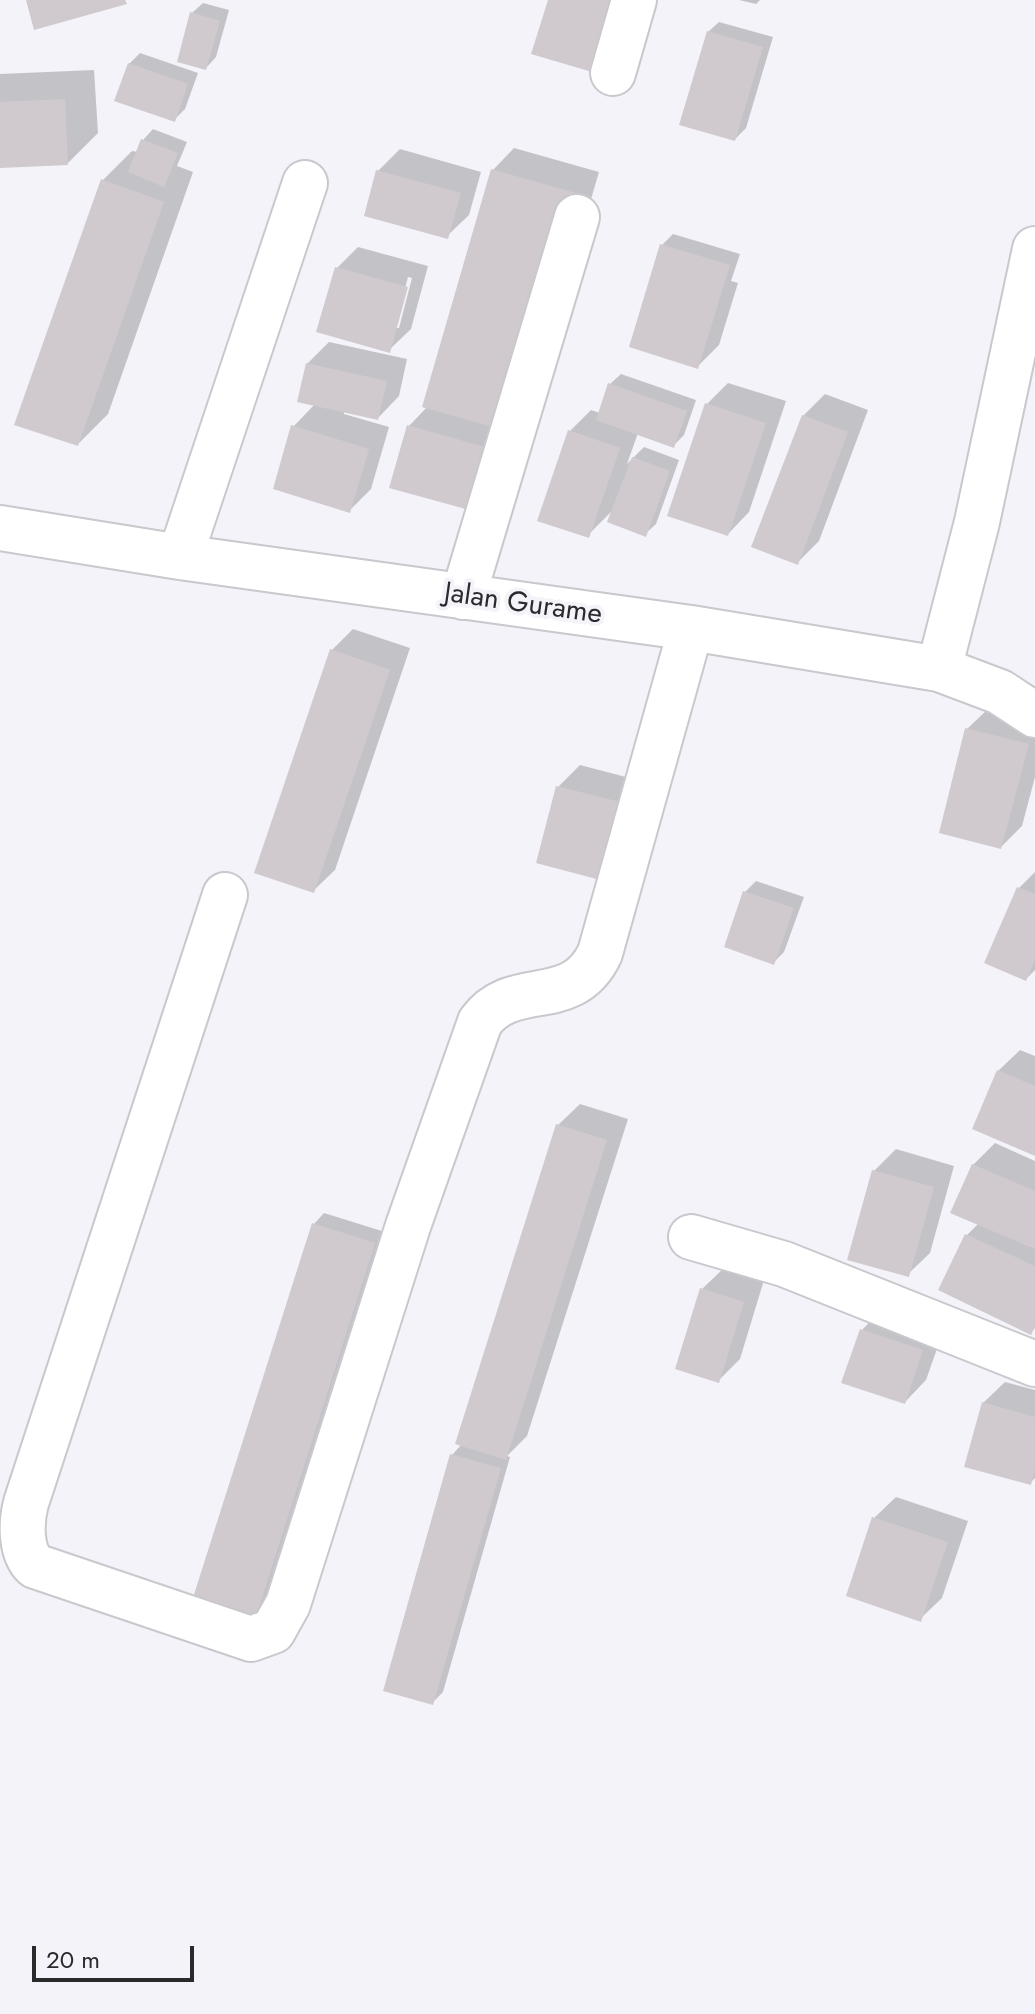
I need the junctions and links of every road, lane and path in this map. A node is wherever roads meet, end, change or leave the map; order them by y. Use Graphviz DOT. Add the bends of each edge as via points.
graph roads {
  1 [pos="634,0"];
  2 [pos="613,73"];
  3 [pos="305,183"];
  4 [pos="577,217"];
  5 [pos="1035,249"];
  6 [pos="0,528"];
  7 [pos="180,557"];
  8 [pos="463,597"];
  9 [pos="691,628"];
  10 [pos="939,669"];
  11 [pos="1035,715"];
  12 [pos="225,895"];
  13 [pos="691,1237"];
  14 [pos="1032,1355"];
  1 -- 2 [label="street"];
  3 -- 7 [label="street"];
  4 -- 8 [label="street"];
  5 -- 10 [label="street" via="977,522"];
  6 -- 7 [label="street, Jalan Gurame"];
  7 -- 8 [label="street, Jalan Gurame"];
  8 -- 9 [label="street, Jalan Gurame"];
  9 -- 10 [label="street, Jalan Gurame"];
  9 -- 12 [label="street" via="600,953 577,983 508,999 480,1022 408,1226 288,1604 273,1631 251,1639 35,1566 28,1557 24,1529 26,1503"];
  10 -- 11 [label="street, Jalan Gurame" via="1000,692"];
  13 -- 14 [label="street" via="784,1264"];
}
